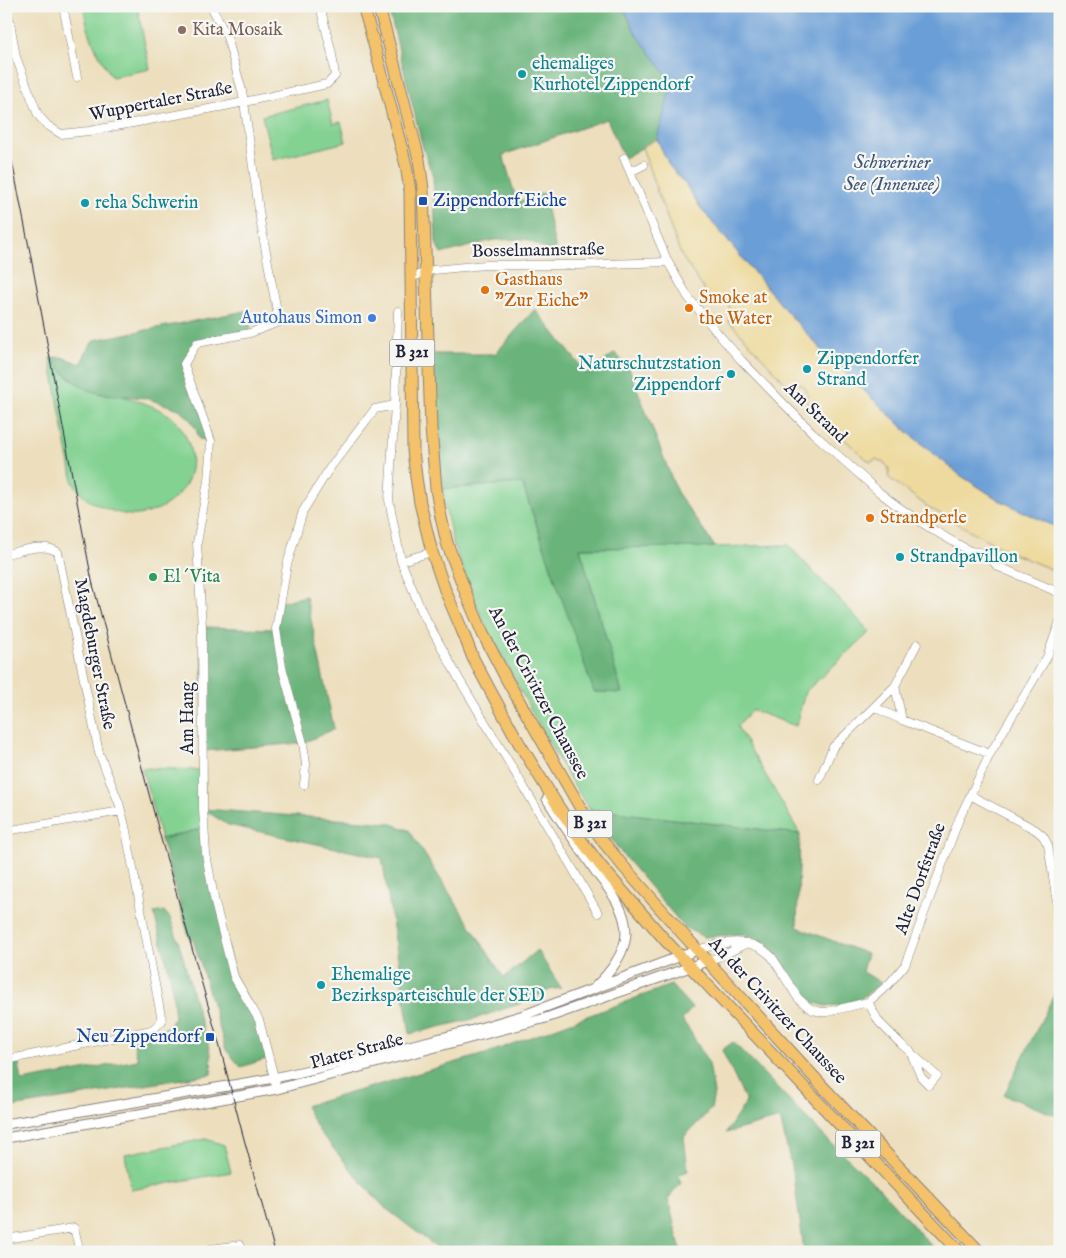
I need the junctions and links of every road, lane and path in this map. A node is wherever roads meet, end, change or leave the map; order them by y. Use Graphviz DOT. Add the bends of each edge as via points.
graph roads {
  1 [pos="7,6"];
  2 [pos="63,6"];
  3 [pos="211,6"];
  4 [pos="320,6"];
  5 [pos="363,6"];
  6 [pos="378,6"];
  7 [pos="77,78"];
  8 [pos="244,102"];
  9 [pos="624,158"];
  10 [pos="644,165"];
  11 [pos="630,172"];
  12 [pos="668,262"];
  13 [pos="426,272"];
  14 [pos="410,278"];
  15 [pos="398,311"];
  16 [pos="197,343"];
  17 [pos="396,405"];
  18 [pos="432,552"];
  19 [pos="7,554"];
  20 [pos="401,561"];
  21 [pos="1060,593"];
  22 [pos="1060,621"];
  23 [pos="917,644"];
  24 [pos="895,686"];
  25 [pos="874,707"];
  26 [pos="902,720"];
  27 [pos="518,743"];
  28 [pos="990,754"];
  29 [pos="818,780"];
  30 [pos="304,785"];
  31 [pos="970,795"];
  32 [pos="121,811"];
  33 [pos="6,831"];
  34 [pos="598,914"];
  35 [pos="1059,915"];
  36 [pos="747,943"];
  37 [pos="697,950"];
  38 [pos="681,956"];
  39 [pos="707,961"];
  40 [pos="691,967"];
  41 [pos="593,990"];
  42 [pos="868,1002"];
  43 [pos="910,1051"];
  44 [pos="6,1060"];
  45 [pos="274,1078"];
  46 [pos="277,1089"];
  47 [pos="6,1124"];
  48 [pos="6,1138"];
  49 [pos="6,1239"];
  50 [pos="80,1252"];
  51 [pos="190,1252"];
  52 [pos="244,1252"];
  53 [pos="960,1252"];
  54 [pos="980,1252"];
  1 -- 8 [label="street, Wuppertaler Straße" via="16,56 38,115 61,134 89,132"];
  2 -- 7 [label="street"];
  3 -- 8 [label="street" via="227,38"];
  4 -- 8 [label="street" via="335,76 327,84"];
  5 -- 14 [label="main road, An der Crivitzer Chaussee / B 321" via="406,165 411,219"];
  6 -- 13 [label="main road, An der Crivitzer Chaussee / B 321" via="419,159"];
  8 -- 16 [label="street, Wuppertaler Straße" via="261,225 279,322 250,333"];
  9 -- 11 [label="street, Am Strand"];
  10 -- 11 [label="street"];
  11 -- 12 [label="street, Am Strand"];
  12 -- 13 [label="street, Bosselmannstraße" via="485,265"];
  12 -- 21 [label="street, Am Strand" via="688,297 742,361 813,433 889,501 971,551 985,554 997,566"];
  13 -- 14 [label="street, Bosselmannstraße"];
  13 -- 37 [label="main road, An der Crivitzer Chaussee / B 321" via="436,489 447,543 467,596 507,680 584,814 623,866"];
  14 -- 18 [label="main road, An der Crivitzer Chaussee / B 321" via="413,450 420,503"];
  15 -- 17 [label="street"];
  16 -- 45 [label="street, Am Hang" via="184,364 211,441 208,482 197,544 202,627 206,854 234,977 259,1020"];
  17 -- 20 [label="street" via="389,500"];
  17 -- 30 [label="street" via="375,409 328,469 303,511 287,565 276,629 282,666 303,743"];
  18 -- 20 [label="street"];
  18 -- 27 [label="main road, An der Crivitzer Chaussee / B 321" via="474,658"];
  19 -- 32 [label="street, Magdeburger Straße" via="45,547 58,552 99,753"];
  20 -- 34 [label="street" via="431,629"];
  22 -- 28 [label="street, Alte Dorfstraße" via="1047,657"];
  23 -- 24 [label="street"];
  24 -- 25 [label="street"];
  24 -- 26 [label="street"];
  25 -- 26 [label="street"];
  25 -- 29 [label="street" via="833,747"];
  26 -- 28 [label="street"];
  27 -- 38 [label="main road, An der Crivitzer Chaussee / B 321" via="578,836"];
  27 -- 41 [label="street, B 321" via="530,771 562,823 618,903 626,927 626,936 615,965"];
  28 -- 31 [label="street, Alte Dorfstraße"];
  31 -- 35 [label="street" via="1036,830 1046,839"];
  31 -- 42 [label="street, Alte Dorfstraße" via="905,965"];
  32 -- 33 [label="street"];
  32 -- 44 [label="street, Magdeburger Straße" via="162,1021 152,1030"];
  36 -- 37 [label="street, Alte Dorfstraße" via="725,943"];
  36 -- 39 [label="street"];
  36 -- 42 [label="street, Alte Dorfstraße" via="772,957 808,1008 827,1012"];
  37 -- 38 [label="street, Plater Straße"];
  37 -- 39 [label="main road, An der Crivitzer Chaussee / B 321"];
  38 -- 40 [label="main road, An der Crivitzer Chaussee / B 321"];
  38 -- 41 [label="street, Plater Straße"];
  39 -- 40 [label="street, Plater Straße"];
  39 -- 54 [label="main road, An der Crivitzer Chaussee / B 321"];
  40 -- 46 [label="street, Plater Straße" via="546,1018"];
  40 -- 53 [label="main road, An der Crivitzer Chaussee / B 321"];
  41 -- 45 [label="street, Plater Straße" via="472,1030"];
  42 -- 43 [label="street" via="880,1022"];
  45 -- 46 [label="street, Am Hang"];
  45 -- 47 [label="street, Plater Straße"];
  46 -- 48 [label="street, Plater Straße"];
  49 -- 50 [label="street" via="74,1228"];
  51 -- 52 [label="street" via="240,1245"];
}
